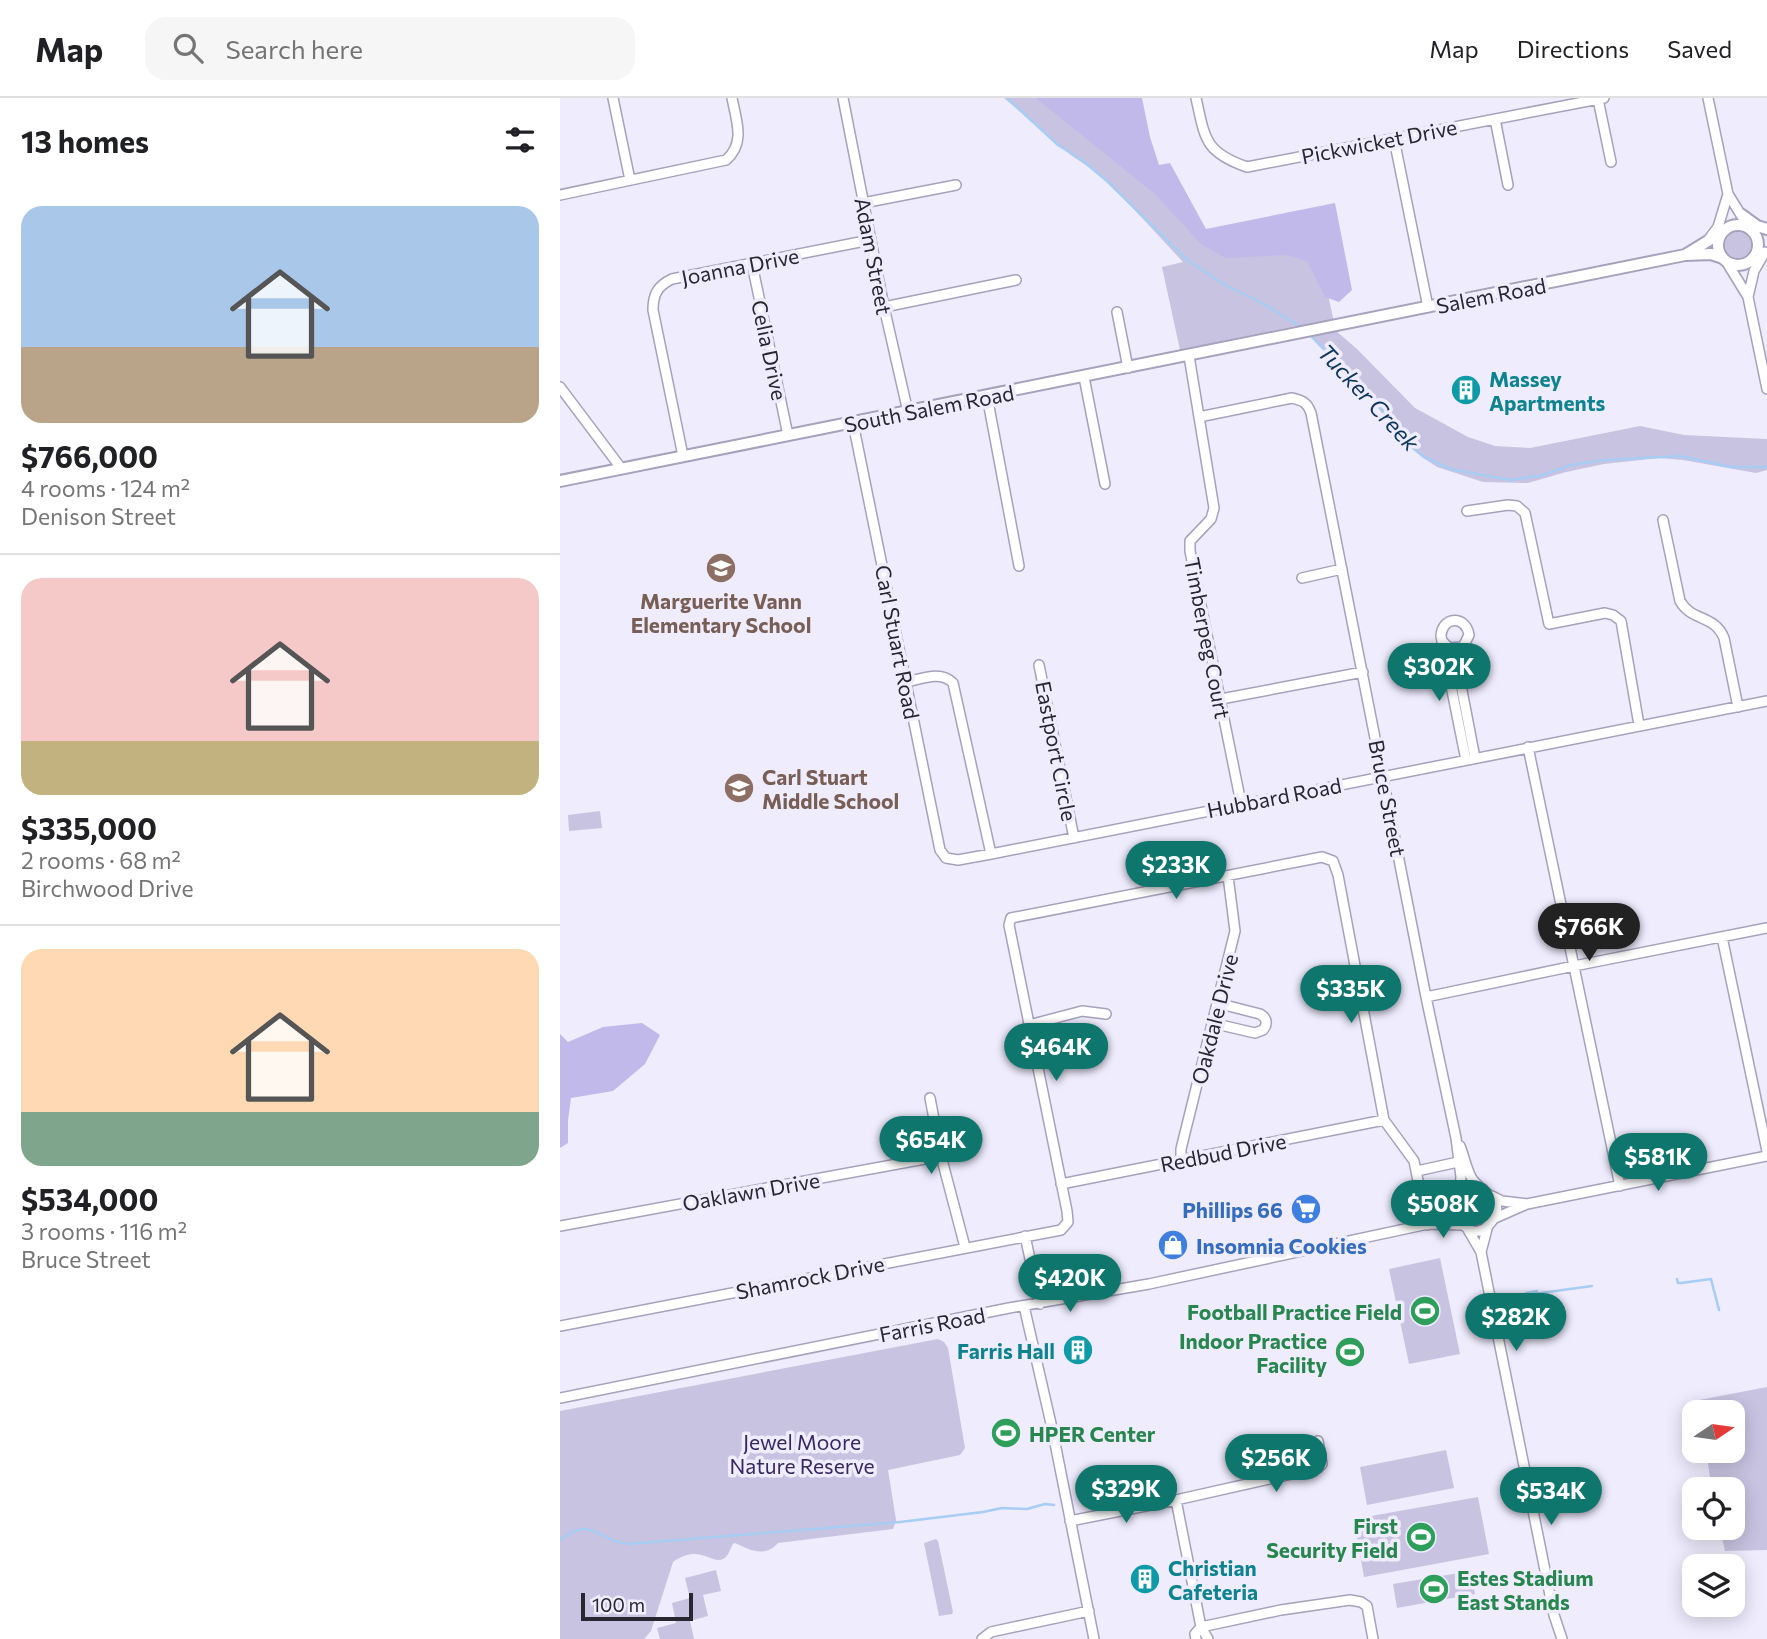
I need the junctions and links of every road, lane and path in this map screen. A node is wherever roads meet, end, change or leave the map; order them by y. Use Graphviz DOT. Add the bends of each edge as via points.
graph roads {
  1 [pos="613,98"];
  2 [pos="732,98"];
  3 [pos="843,98"];
  4 [pos="1196,98"];
  5 [pos="1708,98"];
  6 [pos="1601,99"];
  7 [pos="1495,119"];
  8 [pos="1394,139"];
  9 [pos="1611,162"];
  10 [pos="630,180"];
  11 [pos="956,185"];
  12 [pos="1508,185"];
  13 [pos="560,195"];
  14 [pos="1727,196"];
  15 [pos="863,203"];
  16 [pos="1742,215"];
  17 [pos="1751,229"];
  18 [pos="1767,231"];
  19 [pos="1722,232"];
  20 [pos="870,240"];
  21 [pos="1706,242"];
  22 [pos="1760,255"];
  23 [pos="1688,256"];
  24 [pos="1726,263"];
  25 [pos="752,264"];
  26 [pos="1016,280"];
  27 [pos="1748,295"];
  28 [pos="884,307"];
  29 [pos="1428,307"];
  30 [pos="1117,312"];
  31 [pos="1298,333"];
  32 [pos="1189,356"];
  33 [pos="1128,368"];
  34 [pos="1084,377"];
  35 [pos="560,387"];
  36 [pos="1767,390"];
  37 [pos="987,396"];
  38 [pos="908,412"];
  39 [pos="1199,417"];
  40 [pos="853,423"];
  41 [pos="788,435"];
  42 [pos="683,456"];
  43 [pos="621,468"];
  44 [pos="560,481"];
  45 [pos="1105,484"];
  46 [pos="1467,511"];
  47 [pos="1663,520"];
  48 [pos="1019,566"];
  49 [pos="1342,569"];
  50 [pos="1302,578"];
  51 [pos="1442,641"];
  52 [pos="1454,649"];
  53 [pos="1040,665"];
  54 [pos="1363,672"];
  55 [pos="906,682"];
  56 [pos="1221,699"];
  57 [pos="1767,701"];
  58 [pos="1738,707"];
  59 [pos="1639,725"];
  60 [pos="1528,747"];
  61 [pos="1471,759"];
  62 [pos="1383,776"];
  63 [pos="1241,803"];
  64 [pos="1074,838"];
  65 [pos="991,854"];
  66 [pos="946,858"];
  67 [pos="1228,876"];
  68 [pos="1767,928"];
  69 [pos="1722,937"];
  70 [pos="1574,965"];
  71 [pos="1426,997"];
  72 [pos="1217,1003"];
  73 [pos="1106,1014"];
  74 [pos="1212,1023"];
  75 [pos="1029,1024"];
  76 [pos="930,1098"];
  77 [pos="1384,1120"];
  78 [pos="1456,1138"];
  79 [pos="1767,1151"];
  80 [pos="941,1156"];
  81 [pos="1767,1156"];
  82 [pos="1181,1161"];
  83 [pos="1458,1162"];
  84 [pos="1418,1171"];
  85 [pos="1061,1184"];
  86 [pos="1620,1185"];
  87 [pos="1483,1189"];
  88 [pos="1492,1196"];
  89 [pos="1457,1199"];
  90 [pos="1527,1204"];
  91 [pos="1491,1222"];
  92 [pos="1428,1224"];
  93 [pos="560,1226"];
  94 [pos="1465,1227"];
  95 [pos="1025,1236"];
  96 [pos="965,1247"];
  97 [pos="1481,1252"];
  98 [pos="1040,1304"];
  99 [pos="1024,1306"];
  100 [pos="560,1326"];
  101 [pos="560,1398"];
  102 [pos="1318,1441"];
  103 [pos="1177,1500"];
  104 [pos="1070,1521"];
  105 [pos="1089,1611"];
  106 [pos="1202,1627"];
  107 [pos="982,1639"];
  108 [pos="1094,1639"];
  109 [pos="1196,1639"];
  110 [pos="1208,1639"];
  111 [pos="1373,1639"];
  112 [pos="1562,1639"];
  1 -- 10 [label="street"];
  2 -- 10 [label="street" via="738,145 726,160"];
  3 -- 15 [label="street, Adam Street"];
  4 -- 8 [label="street, Pickwicket Drive" via="1205,137 1215,152 1247,167"];
  5 -- 14 [label="street"];
  6 -- 7 [label="street, Pickwicket Drive"];
  6 -- 9 [label="street"];
  7 -- 8 [label="street, Pickwicket Drive"];
  7 -- 12 [label="street"];
  8 -- 29 [label="street"];
  10 -- 13 [label="street"];
  11 -- 15 [label="street"];
  14 -- 16 [label="street"];
  14 -- 19 [label="street" via="1728,218"];
  14 -- 21 [label="street" via="1718,227"];
  15 -- 20 [label="street, Adam Street"];
  16 -- 17 [label="street"];
  16 -- 18 [label="main road"];
  17 -- 18 [label="main road"];
  17 -- 19 [label="main road" via="1737,225"];
  17 -- 22 [label="main road"];
  19 -- 21 [label="main road, Salem Road"];
  19 -- 24 [label="main road" via="1718,246"];
  20 -- 25 [label="street, Joanna Drive"];
  20 -- 28 [label="street, Adam Street"];
  21 -- 23 [label="main road, Salem Road"];
  22 -- 24 [label="main road" via="1741,265"];
  22 -- 27 [label="street"];
  22 -- 27 [label="street" via="1748,274"];
  23 -- 24 [label="main road, Salem Road" via="1712,254"];
  23 -- 29 [label="main road, Salem Road"];
  24 -- 27 [label="street"];
  25 -- 41 [label="street, Celia Drive"];
  25 -- 42 [label="street, Joanna Drive" via="671,279 653,297"];
  26 -- 28 [label="street"];
  27 -- 36 [label="street"];
  28 -- 38 [label="street, Adam Street"];
  29 -- 31 [label="main road, Salem Road"];
  30 -- 33 [label="street"];
  31 -- 32 [label="main road, South Salem Road"];
  32 -- 33 [label="main road, South Salem Road"];
  32 -- 39 [label="street, Timberpeg Court"];
  33 -- 34 [label="main road, South Salem Road"];
  34 -- 37 [label="main road, South Salem Road"];
  34 -- 45 [label="street"];
  35 -- 43 [label="street"];
  37 -- 38 [label="main road, South Salem Road"];
  37 -- 48 [label="street"];
  38 -- 40 [label="main road, South Salem Road"];
  39 -- 49 [label="street, Bruce Street" via="1292,398 1309,406"];
  39 -- 56 [label="street, Timberpeg Court" via="1214,508 1211,519 1190,541 1190,551"];
  40 -- 41 [label="main road, South Salem Road"];
  40 -- 55 [label="street, Carl Stuart Road"];
  41 -- 42 [label="main road, South Salem Road"];
  42 -- 43 [label="main road, South Salem Road"];
  43 -- 44 [label="main road, South Salem Road"];
  46 -- 59 [label="street" via="1508,505 1525,513 1549,624 1605,613 1620,621"];
  47 -- 58 [label="street" via="1680,601 1692,615 1720,628"];
  49 -- 50 [label="street"];
  49 -- 54 [label="street, Bruce Street"];
  51 -- 52 [label="street"];
  51 -- 52 [label="street" via="1446,623 1464,623 1468,639"];
  51 -- 61 [label="street"];
  52 -- 61 [label="street"];
  53 -- 64 [label="street, Eastport Circle"];
  54 -- 56 [label="street"];
  54 -- 62 [label="street, Bruce Street"];
  55 -- 65 [label="street" via="939,676 953,683"];
  55 -- 66 [label="street, Carl Stuart Road" via="940,850"];
  56 -- 63 [label="street, Timberpeg Court"];
  57 -- 58 [label="street, Hubbard Road"];
  58 -- 59 [label="street, Hubbard Road"];
  59 -- 60 [label="street, Hubbard Road"];
  60 -- 61 [label="street, Hubbard Road"];
  60 -- 70 [label="street"];
  61 -- 62 [label="street, Hubbard Road"];
  62 -- 63 [label="street, Hubbard Road"];
  62 -- 71 [label="street, Bruce Street"];
  63 -- 64 [label="street, Hubbard Road"];
  64 -- 65 [label="street, Hubbard Road"];
  65 -- 66 [label="street, Hubbard Road"];
  67 -- 72 [label="street, Oakdale Drive" via="1235,931"];
  67 -- 75 [label="street" via="1011,918"];
  67 -- 77 [label="street" via="1322,857 1333,861"];
  68 -- 69 [label="street"];
  69 -- 70 [label="street"];
  69 -- 79 [label="street"];
  70 -- 71 [label="street"];
  70 -- 86 [label="street"];
  71 -- 78 [label="street, Bruce Street"];
  72 -- 74 [label="street, Oakdale Drive"];
  72 -- 74 [label="street" via="1260,1014 1266,1027 1255,1032"];
  73 -- 75 [label="street" via="1082,1011"];
  74 -- 82 [label="street, Oakdale Drive"];
  75 -- 85 [label="street"];
  76 -- 80 [label="street"];
  77 -- 82 [label="street, Redbud Drive"];
  77 -- 84 [label="street" via="1415,1160"];
  78 -- 83 [label="street, Bruce Street"];
  78 -- 87 [label="street, Bruce Street" via="1470,1175"];
  80 -- 93 [label="street, Oaklawn Drive"];
  80 -- 96 [label="street"];
  81 -- 86 [label="street"];
  82 -- 85 [label="street, Redbud Drive"];
  83 -- 84 [label="street"];
  83 -- 89 [label="street, Bruce Street"];
  84 -- 92 [label="street"];
  85 -- 95 [label="street, Shamrock Drive" via="1068,1222 1061,1230"];
  86 -- 90 [label="street"];
  87 -- 88 [label="street"];
  87 -- 89 [label="street" via="1470,1188"];
  88 -- 90 [label="street"];
  88 -- 91 [label="street" via="1496,1207"];
  89 -- 92 [label="street, Farris Road" via="1445,1214"];
  89 -- 94 [label="street" via="1455,1215"];
  90 -- 91 [label="street"];
  91 -- 94 [label="street" via="1475,1230"];
  91 -- 97 [label="street"];
  92 -- 94 [label="street, Farris Road"];
  92 -- 98 [label="street, Farris Road"];
  94 -- 97 [label="street"];
  95 -- 96 [label="street, Shamrock Drive"];
  95 -- 98 [label="street"];
  96 -- 100 [label="street, Shamrock Drive"];
  97 -- 112 [label="street"];
  98 -- 99 [label="street, Farris Road"];
  99 -- 101 [label="street, Farris Road"];
  99 -- 104 [label="street"];
  102 -- 103 [label="street" via="1322,1464 1318,1468"];
  103 -- 104 [label="street"];
  103 -- 106 [label="street"];
  104 -- 105 [label="street"];
  105 -- 107 [label="street" via="991,1632"];
  105 -- 108 [label="street"];
  106 -- 109 [label="street"];
  106 -- 110 [label="street"];
  106 -- 111 [label="street" via="1350,1600 1367,1606"];
}
